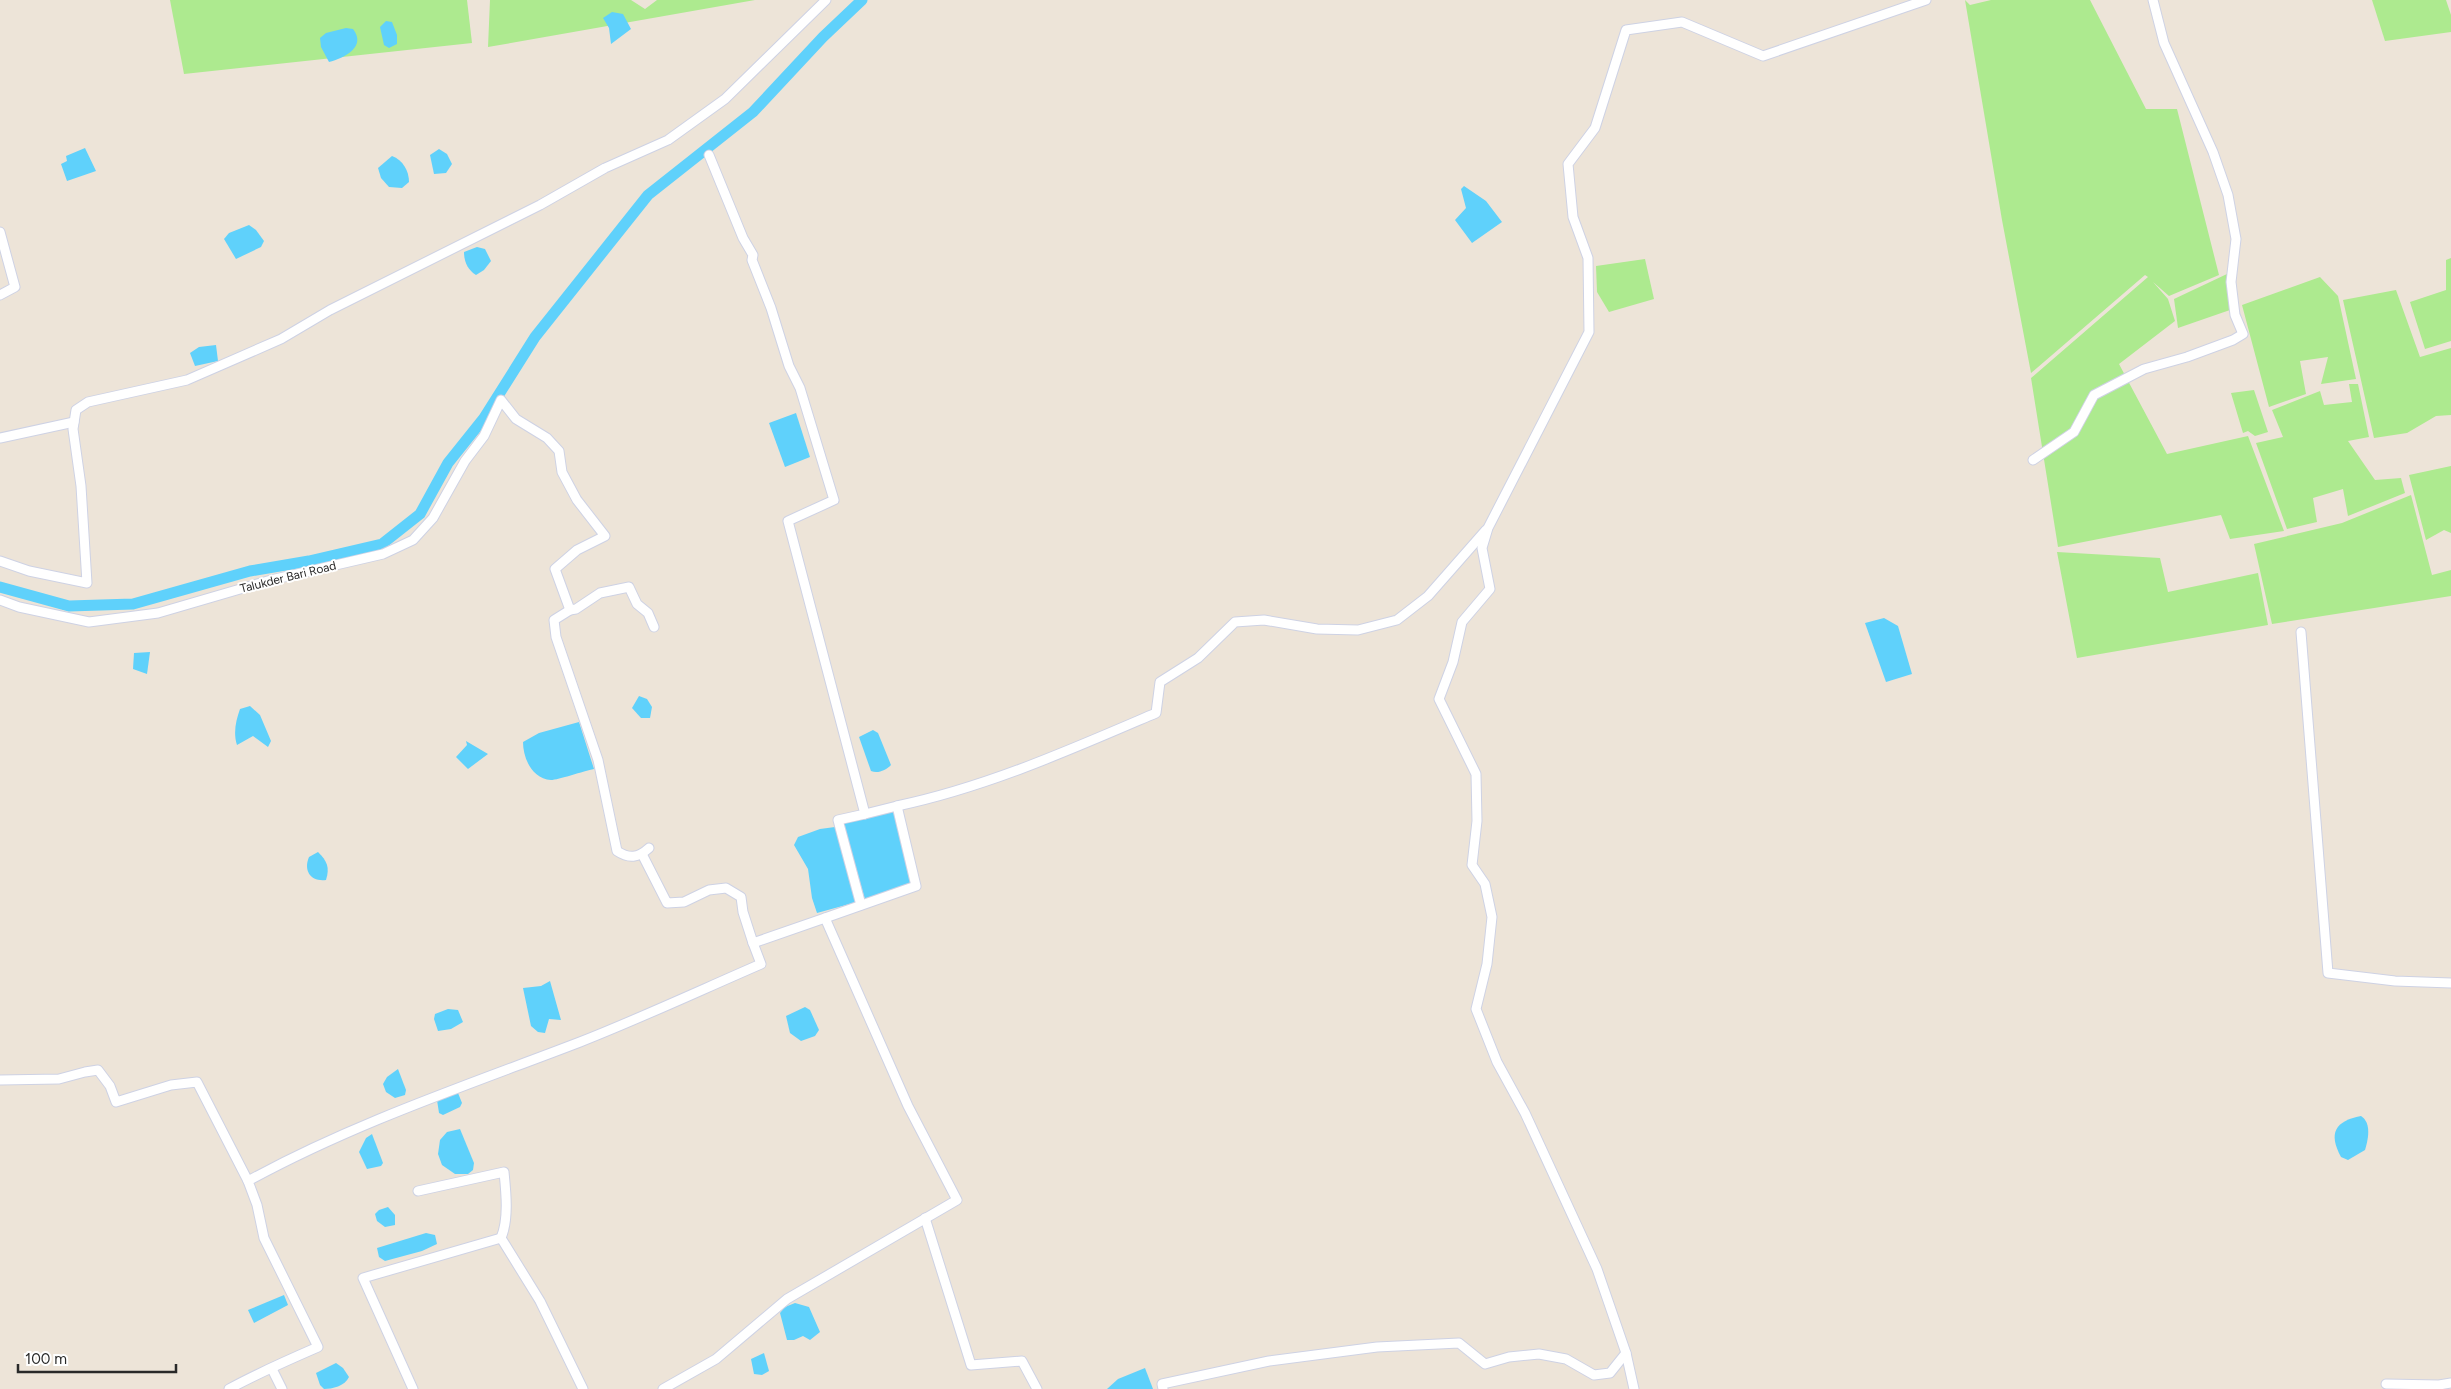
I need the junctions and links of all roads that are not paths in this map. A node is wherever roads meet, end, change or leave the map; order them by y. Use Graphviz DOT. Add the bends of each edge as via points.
graph roads {
  1 [pos="826,0"];
  2 [pos="1926,0"];
  3 [pos="2154,0"];
  4 [pos="710,155"];
  5 [pos="0,232"];
  6 [pos="0,295"];
  7 [pos="74,422"];
  8 [pos="0,438"];
  9 [pos="2033,460"];
  10 [pos="1488,528"];
  11 [pos="0,561"];
  12 [pos="0,600"];
  13 [pos="570,610"];
  14 [pos="654,626"];
  15 [pos="2301,632"];
  16 [pos="898,806"];
  17 [pos="865,814"];
  18 [pos="861,905"];
  19 [pos="825,918"];
  20 [pos="753,943"];
  21 [pos="2451,983"];
  22 [pos="0,1080"];
  23 [pos="248,1181"];
  24 [pos="418,1191"];
  25 [pos="925,1218"];
  26 [pos="501,1238"];
  27 [pos="1626,1353"];
  28 [pos="272,1369"];
  29 [pos="2386,1384"];
  30 [pos="2451,1384"];
  31 [pos="229,1389"];
  32 [pos="282,1389"];
  33 [pos="413,1389"];
  34 [pos="584,1389"];
  35 [pos="663,1389"];
  36 [pos="1037,1389"];
  37 [pos="1163,1389"];
  38 [pos="1634,1389"];
  1 -- 7 [label="street" via="726,99 668,140 605,168 540,205 330,310 281,339 187,380 88,402 76,410"];
  2 -- 10 [label="street" via="1763,56 1682,22 1626,30 1595,128 1568,164 1573,217 1588,258 1589,332"];
  3 -- 9 [label="street" via="2164,43 2213,152 2228,195 2236,239 2231,282 2235,315 2243,334 2187,357 2144,368 2094,395 2074,432"];
  4 -- 17 [label="street" via="753,255 789,366 800,388 834,500 788,521"];
  5 -- 6 [label="street" via="15,287"];
  7 -- 8 [label="street"];
  7 -- 11 [label="street" via="87,583 29,571"];
  10 -- 16 [label="street" via="1428,596 1397,620 1358,630 1264,620 1235,622 1198,658 1160,682 1156,714 1022,768 934,798"];
  10 -- 27 [label="street" via="1482,548 1490,588 1462,622 1453,662 1439,699 1476,774 1477,821 1472,865 1485,884 1492,917 1487,964 1476,1009 1497,1062 1525,1112 1597,1269"];
  12 -- 13 [label="street, Talukder Bari Road" via="89,622 158,612 271,580 383,554 413,540 432,518 465,461 484,436 501,400 516,419 547,438 559,451 562,472 577,500 605,536 577,550 554,569"];
  13 -- 14 [label="street" via="600,593 629,587"];
  13 -- 20 [label="street" via="554,620 556,637 600,769 617,851 625,857 645,851 667,903 684,902 709,890 726,888 741,897"];
  15 -- 21 [label="street" via="2328,973 2395,981"];
  16 -- 17 [label="street"];
  16 -- 18 [label="street" via="916,886"];
  17 -- 18 [label="street" via="838,820"];
  18 -- 19 [label="street"];
  19 -- 20 [label="street"];
  19 -- 25 [label="street" via="908,1106 957,1200"];
  20 -- 23 [label="street" via="761,964 601,1033 346,1132"];
  22 -- 23 [label="street" via="60,1079 98,1070 110,1086 116,1102 171,1085 197,1082"];
  23 -- 28 [label="street" via="264,1238 318,1347"];
  24 -- 26 [label="street" via="504,1172 506,1190"];
  25 -- 35 [label="street" via="787,1299 716,1359"];
  25 -- 36 [label="street" via="971,1365 1022,1361"];
  26 -- 33 [label="street" via="363,1278"];
  26 -- 34 [label="street" via="540,1301"];
  27 -- 37 [label="street" via="1610,1373 1594,1376 1566,1359 1539,1354 1509,1357 1485,1364 1459,1343 1377,1347 1268,1361 1162,1384"];
  27 -- 38 [label="street"];
  28 -- 31 [label="street" via="259,1372"];
  28 -- 32 [label="street"];
  29 -- 30 [label="street"];
}
